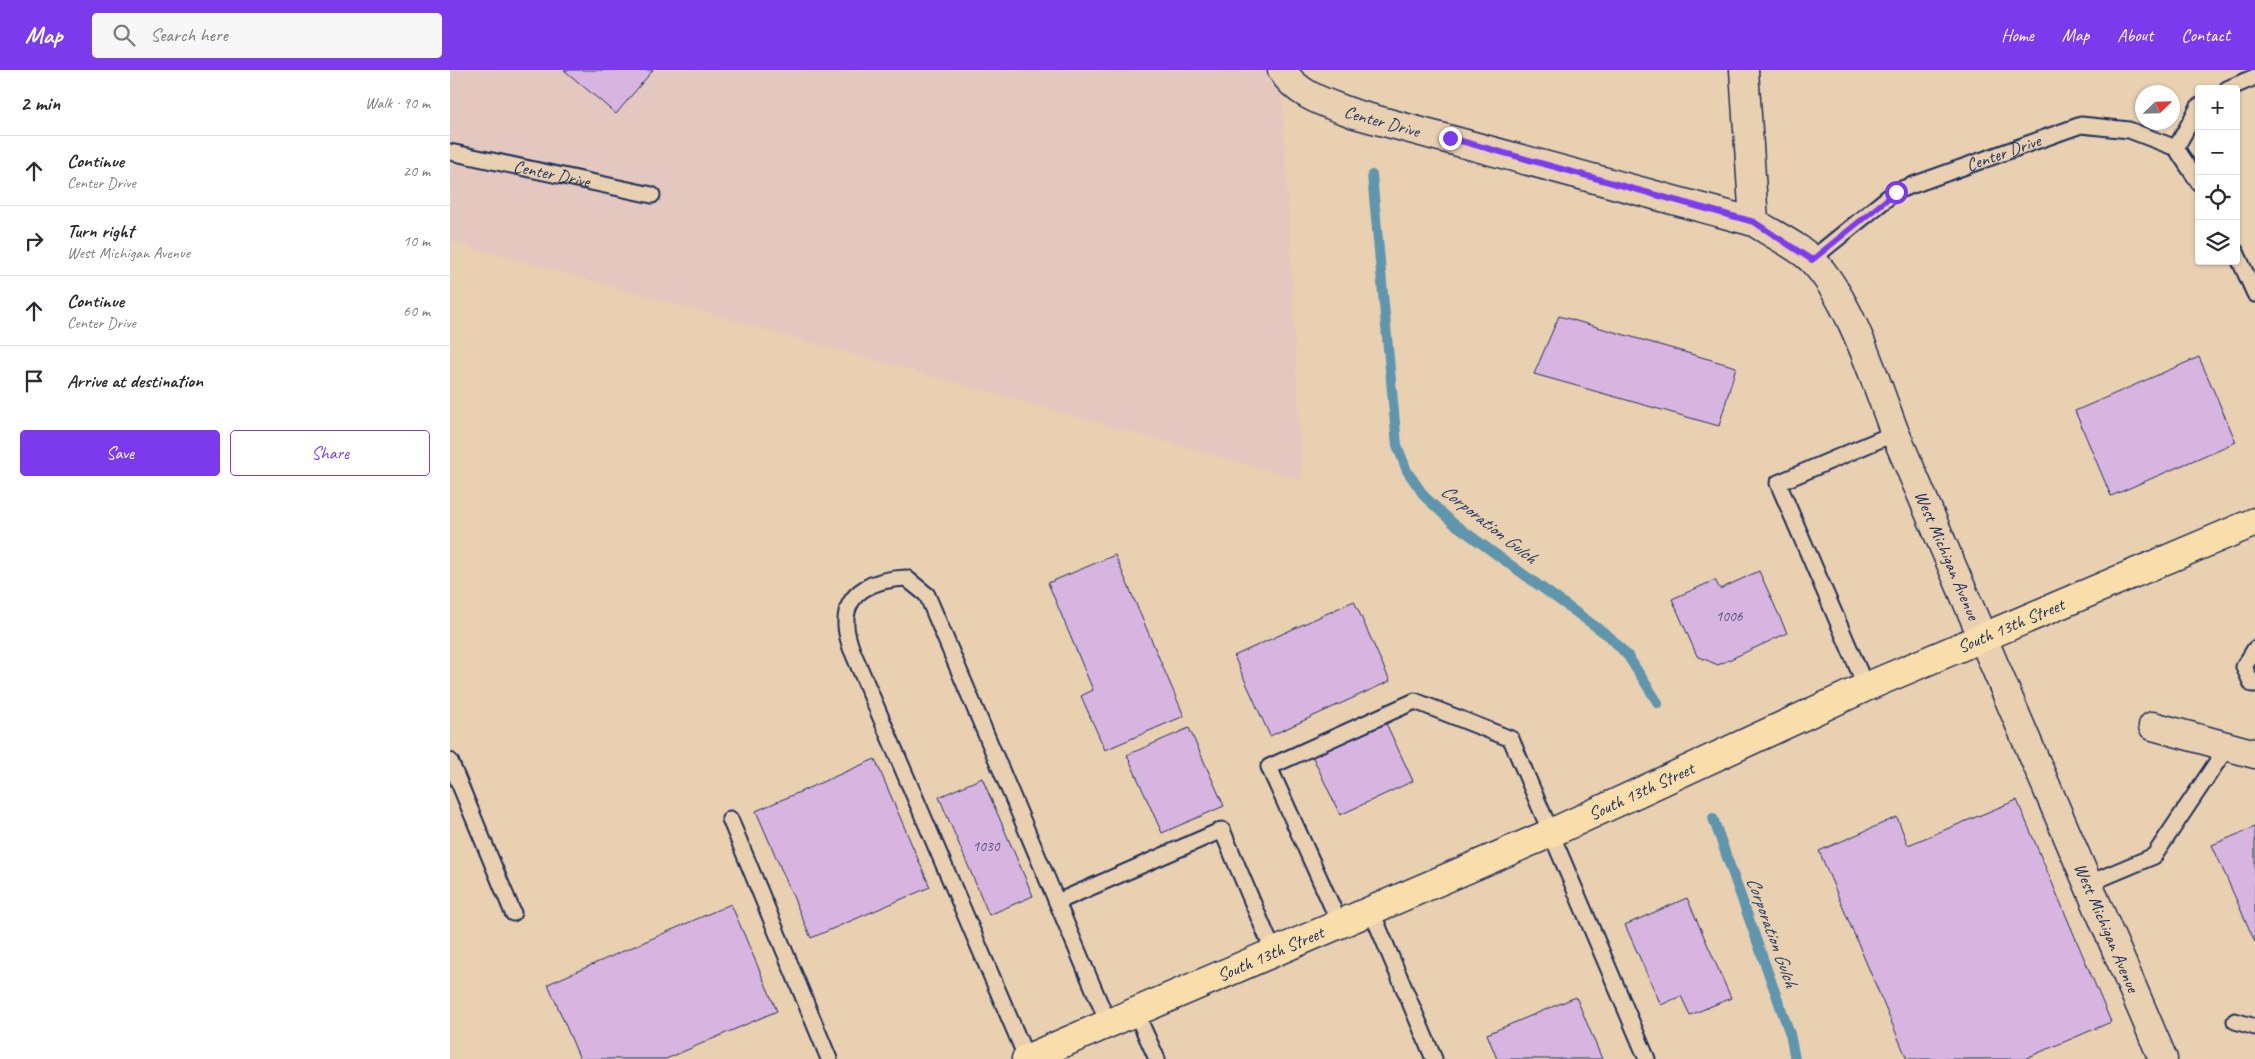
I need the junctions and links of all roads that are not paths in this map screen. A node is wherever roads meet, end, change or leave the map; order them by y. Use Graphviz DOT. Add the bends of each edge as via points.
graph roads {
  1 [pos="1282,70"];
  2 [pos="1744,70"];
  3 [pos="2255,77"];
  4 [pos="2236,85"];
  5 [pos="2195,113"];
  6 [pos="2176,148"];
  7 [pos="450,152"];
  8 [pos="2195,177"];
  9 [pos="652,195"];
  10 [pos="1754,222"];
  11 [pos="1812,260"];
  12 [pos="2240,261"];
  13 [pos="2255,294"];
  14 [pos="1896,433"];
  15 [pos="2255,522"];
  16 [pos="1984,639"];
  17 [pos="2255,649"];
  18 [pos="2255,684"];
  19 [pos="1866,687"];
  20 [pos="2153,726"];
  21 [pos="2227,747"];
  22 [pos="2255,754"];
  23 [pos="450,761"];
  24 [pos="730,819"];
  25 [pos="1551,833"];
  26 [pos="2090,883"];
  27 [pos="1057,902"];
  28 [pos="1371,910"];
  29 [pos="513,913"];
  30 [pos="1340,924"];
  31 [pos="1274,953"];
  32 [pos="1136,1013"];
  33 [pos="2236,1021"];
  34 [pos="1109,1025"];
  35 [pos="2255,1026"];
  36 [pos="829,1059"];
  37 [pos="1027,1059"];
  38 [pos="1157,1059"];
  39 [pos="1434,1059"];
  40 [pos="1647,1059"];
  41 [pos="2164,1059"];
  1 -- 10 [label="street, Center Drive" via="1288,80 1315,99 1355,114"];
  2 -- 10 [label="street"];
  3 -- 4 [label="lane"];
  5 -- 6 [label="lane"];
  6 -- 8 [label="lane"];
  6 -- 11 [label="lane, Center Drive" via="2129,130 2082,125 1896,192"];
  7 -- 9 [label="lane, Center Drive"];
  10 -- 11 [label="street, West Michigan Avenue"];
  11 -- 14 [label="street, West Michigan Avenue" via="1837,294"];
  12 -- 13 [label="lane"];
  14 -- 16 [label="street, West Michigan Avenue"];
  14 -- 19 [label="lane" via="1778,483"];
  15 -- 16 [label="highway, South 13th Street"];
  16 -- 19 [label="highway, South 13th Street"];
  16 -- 26 [label="street, West Michigan Avenue"];
  17 -- 18 [label="lane" via="2244,667 2252,684"];
  19 -- 25 [label="highway, South 13th Street"];
  20 -- 21 [label="street"];
  21 -- 22 [label="street"];
  21 -- 26 [label="lane" via="2154,856"];
  23 -- 29 [label="lane"];
  24 -- 36 [label="lane"];
  25 -- 28 [label="highway, South 13th Street"];
  25 -- 30 [label="lane" via="1512,739 1415,701 1269,767"];
  25 -- 40 [label="lane"];
  26 -- 41 [label="street, West Michigan Avenue"];
  27 -- 31 [label="lane" via="1222,830"];
  27 -- 34 [label="lane"];
  27 -- 37 [label="lane" via="926,595 906,578 871,584 858,592 847,609 846,625 851,648"];
  28 -- 30 [label="highway, South 13th Street"];
  28 -- 39 [label="lane"];
  30 -- 31 [label="highway, South 13th Street"];
  31 -- 32 [label="highway, South 13th Street"];
  32 -- 34 [label="highway, South 13th Street"];
  32 -- 38 [label="lane"];
  33 -- 35 [label="lane"];
  34 -- 37 [label="highway, South 13th Street"];
}
